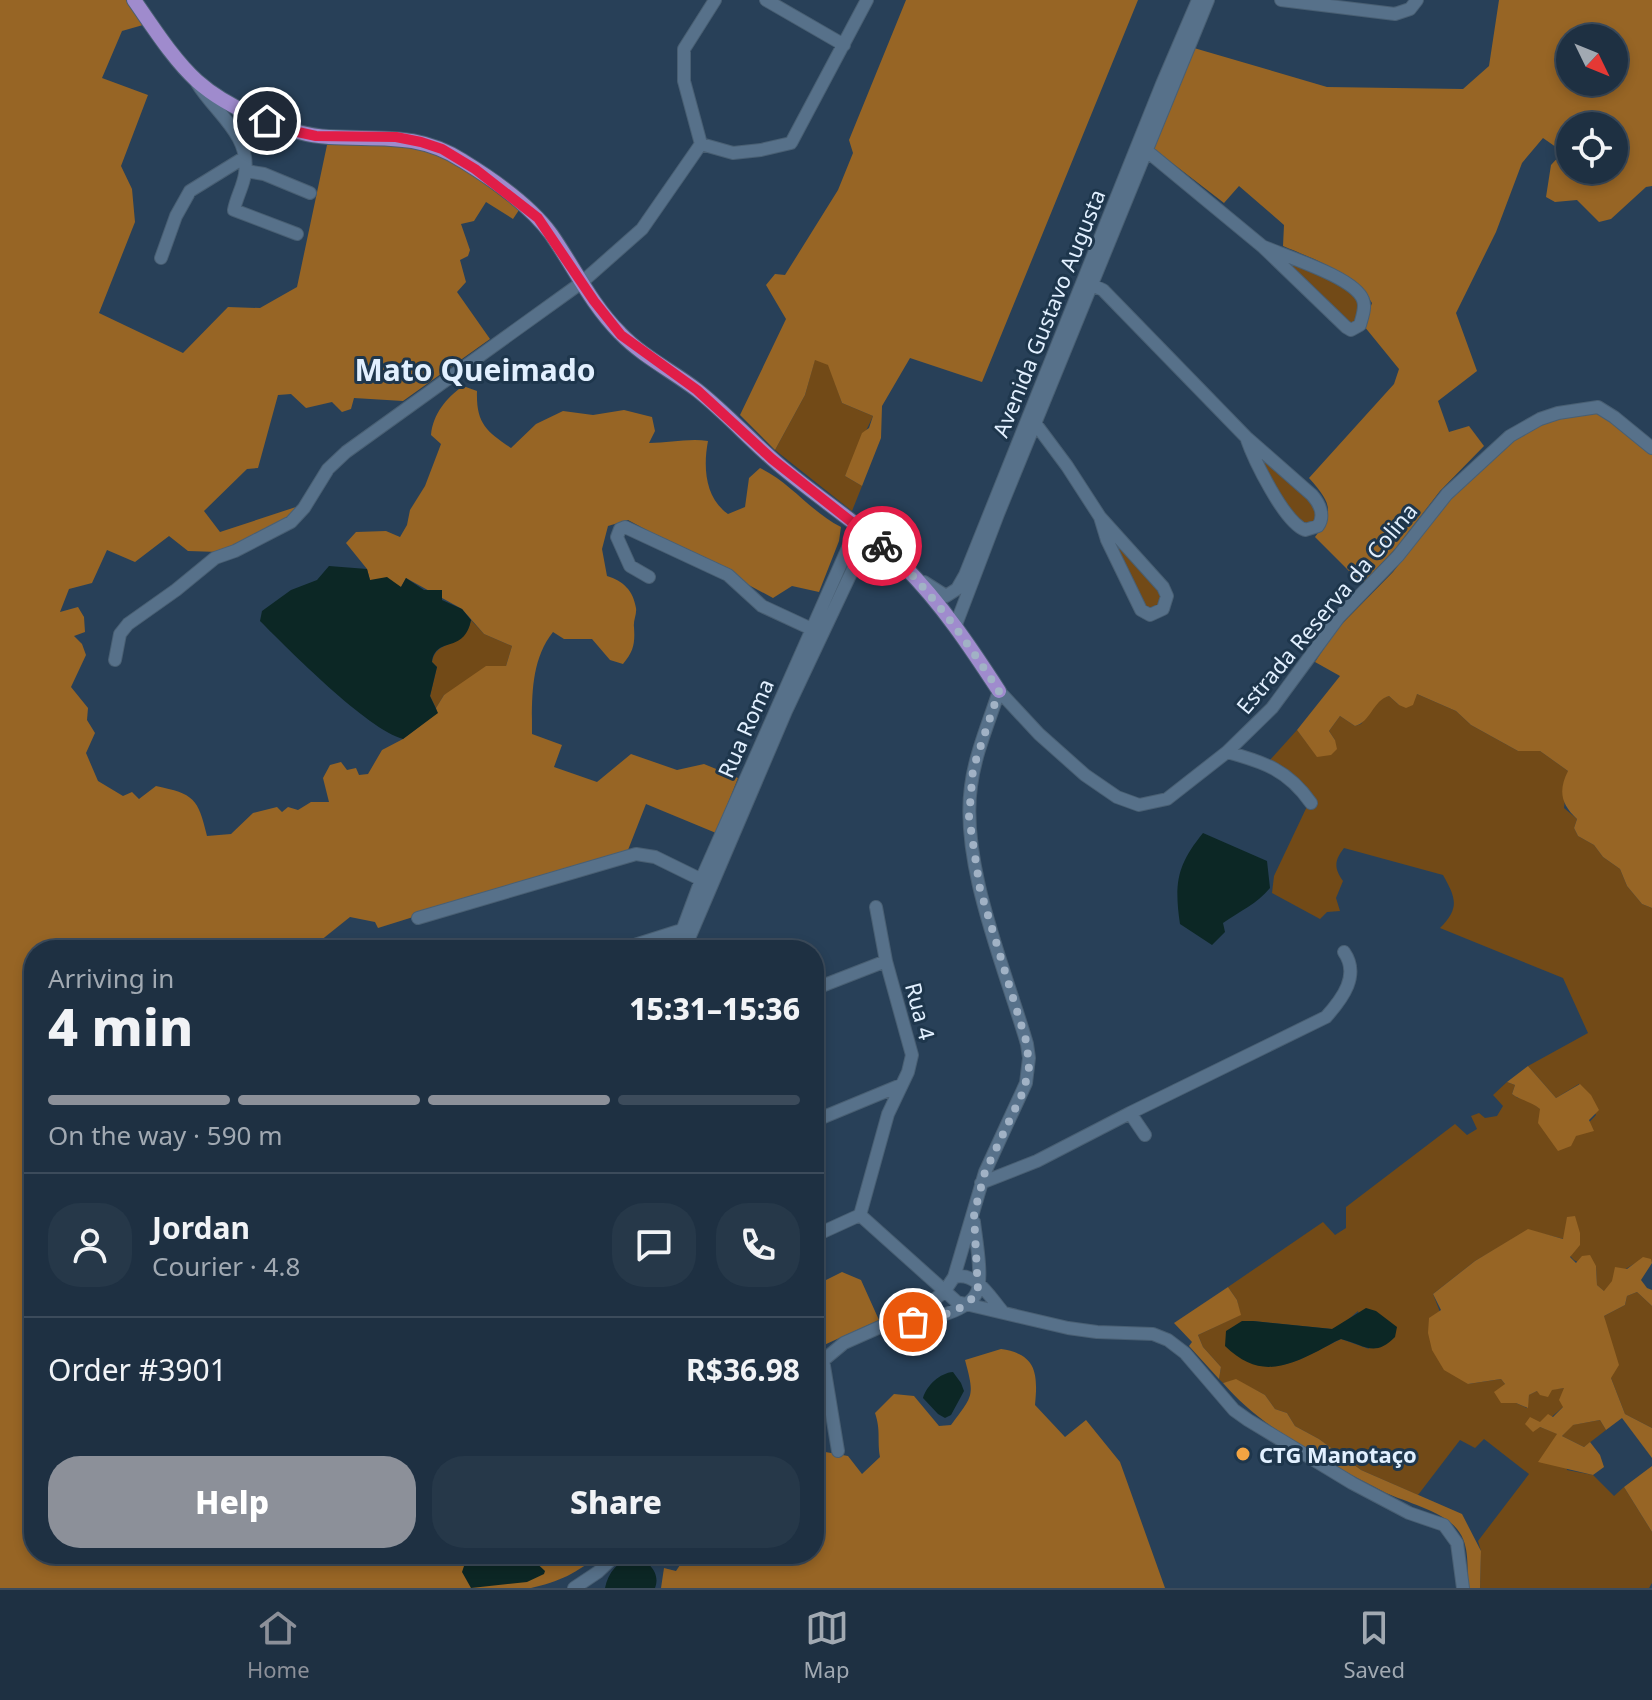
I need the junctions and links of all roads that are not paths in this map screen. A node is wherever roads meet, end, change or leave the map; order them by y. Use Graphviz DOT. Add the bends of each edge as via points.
graph roads {
  1 [pos="134,0"];
  2 [pos="715,0"];
  3 [pos="766,0"];
  4 [pos="867,0"];
  5 [pos="1198,0"];
  6 [pos="1208,0"];
  7 [pos="1281,0"];
  8 [pos="1417,0"];
  9 [pos="844,45"];
  10 [pos="196,79"];
  11 [pos="701,144"];
  12 [pos="1147,151"];
  13 [pos="245,157"];
  14 [pos="246,171"];
  15 [pos="310,193"];
  16 [pos="297,234"];
  17 [pos="1262,246"];
  18 [pos="161,258"];
  19 [pos="581,283"];
  20 [pos="1088,283"];
  21 [pos="1032,419"];
  22 [pos="1246,437"];
  23 [pos="1652,448"];
  24 [pos="1100,517"];
  25 [pos="863,530"];
  26 [pos="911,573"];
  27 [pos="649,577"];
  28 [pos="955,627"];
  29 [pos="816,631"];
  30 [pos="115,660"];
  31 [pos="999,691"];
  32 [pos="1227,752"];
  33 [pos="1311,803"];
  34 [pos="706,882"];
  35 [pos="876,907"];
  36 [pos="418,918"];
  37 [pos="687,929"];
  38 [pos="651,940"];
  39 [pos="681,940"];
  40 [pos="685,940"];
  41 [pos="1344,952"];
  42 [pos="886,961"];
  43 [pos="824,985"];
  44 [pos="901,1085"];
  45 [pos="865,1100"];
  46 [pos="1130,1113"];
  47 [pos="888,1114"];
  48 [pos="824,1117"];
  49 [pos="1145,1135"];
  50 [pos="981,1183"];
  51 [pos="974,1214"];
  52 [pos="860,1215"];
  53 [pos="824,1231"];
  54 [pos="954,1277"];
  55 [pos="979,1283"];
  56 [pos="944,1292"];
  57 [pos="965,1305"];
  58 [pos="1002,1311"];
  59 [pos="869,1332"];
  60 [pos="824,1359"];
  61 [pos="824,1390"];
  62 [pos="838,1451"];
  63 [pos="606,1564"];
  64 [pos="574,1588"];
  65 [pos="1463,1588"];
  1 -- 10 [label="main road"];
  2 -- 11 [label="street" via="684,49 684,81"];
  3 -- 9 [label="street"];
  4 -- 9 [label="street"];
  5 -- 20 [label="street, Avenida Gustavo Augusta"];
  6 -- 12 [label="street, Avenida Gustavo Augusta"];
  7 -- 8 [label="street" via="1395,14"];
  9 -- 11 [label="street" via="791,143 733,153"];
  10 -- 13 [label="street" via="239,136"];
  10 -- 19 [label="main road" via="284,129 331,137 409,139 460,159 538,218"];
  11 -- 19 [label="street" via="642,229"];
  12 -- 17 [label="street"];
  12 -- 20 [label="street, Avenida Gustavo Augusta"];
  13 -- 14 [label="street"];
  13 -- 18 [label="street" via="190,191"];
  14 -- 15 [label="street"];
  14 -- 16 [label="street" via="234,210"];
  17 -- 17 [label="street" via="1346,327 1360,325 1364,307 1358,293 1307,263"];
  19 -- 25 [label="main road" via="621,335 697,390 772,459"];
  19 -- 30 [label="street" via="346,452 291,522 215,558 141,613 120,634"];
  20 -- 21 [label="street, Avenida Gustavo Augusta"];
  20 -- 22 [label="street" via="1103,290"];
  21 -- 24 [label="street"];
  21 -- 26 [label="street, Avenida Gustavo Augusta" via="957,589 946,596"];
  21 -- 28 [label="street, Avenida Gustavo Augusta"];
  22 -- 22 [label="street" via="1260,471 1294,522 1305,530 1318,526 1318,502"];
  23 -- 32 [label="street, Estrada Reserva da Colina" via="1598,407 1558,413 1510,436 1447,494 1323,636 1272,708"];
  24 -- 24 [label="street" via="1141,610 1150,615 1163,609 1163,587"];
  25 -- 26 [label="main road"];
  25 -- 29 [label="street, Rua Roma"];
  26 -- 28 [label="main road"];
  27 -- 29 [label="street" via="627,561 617,537 620,529 728,575 762,606"];
  28 -- 31 [label="main road"];
  29 -- 34 [label="street, Rua Roma"];
  31 -- 32 [label="street, Estrada Reserva da Colina" via="1085,775 1127,802 1167,799"];
  31 -- 50 [label="street" via="973,769 969,817 980,889 1027,1044 1029,1070"];
  32 -- 33 [label="street" via="1280,770"];
  34 -- 36 [label="street" via="655,857 636,854"];
  34 -- 37 [label="street, Rua Roma"];
  35 -- 42 [label="street, Rua 4"];
  37 -- 38 [label="street"];
  37 -- 39 [label="street, Rua Roma"];
  37 -- 40 [label="street, Rua Roma"];
  41 -- 46 [label="street" via="1352,972 1326,1017"];
  42 -- 43 [label="street"];
  42 -- 44 [label="street, Rua 4" via="912,1055"];
  44 -- 45 [label="street"];
  44 -- 47 [label="street, Rua 4"];
  45 -- 47 [label="street"];
  45 -- 48 [label="street"];
  46 -- 49 [label="street"];
  46 -- 50 [label="street"];
  47 -- 52 [label="street, Rua 4"];
  50 -- 51 [label="street"];
  51 -- 54 [label="street"];
  51 -- 55 [label="street"];
  52 -- 53 [label="street"];
  52 -- 56 [label="street"];
  54 -- 55 [label="street" via="963,1275"];
  54 -- 56 [label="street"];
  55 -- 57 [label="street"];
  55 -- 58 [label="street"];
  56 -- 57 [label="street"];
  56 -- 59 [label="street" via="925,1307"];
  57 -- 58 [label="street"];
  57 -- 59 [label="street"];
  58 -- 65 [label="street" via="1082,1330 1153,1334 1177,1344 1248,1420 1352,1483 1444,1525 1457,1543"];
  59 -- 60 [label="street"];
  61 -- 62 [label="street"];
  63 -- 64 [label="street"];
}
